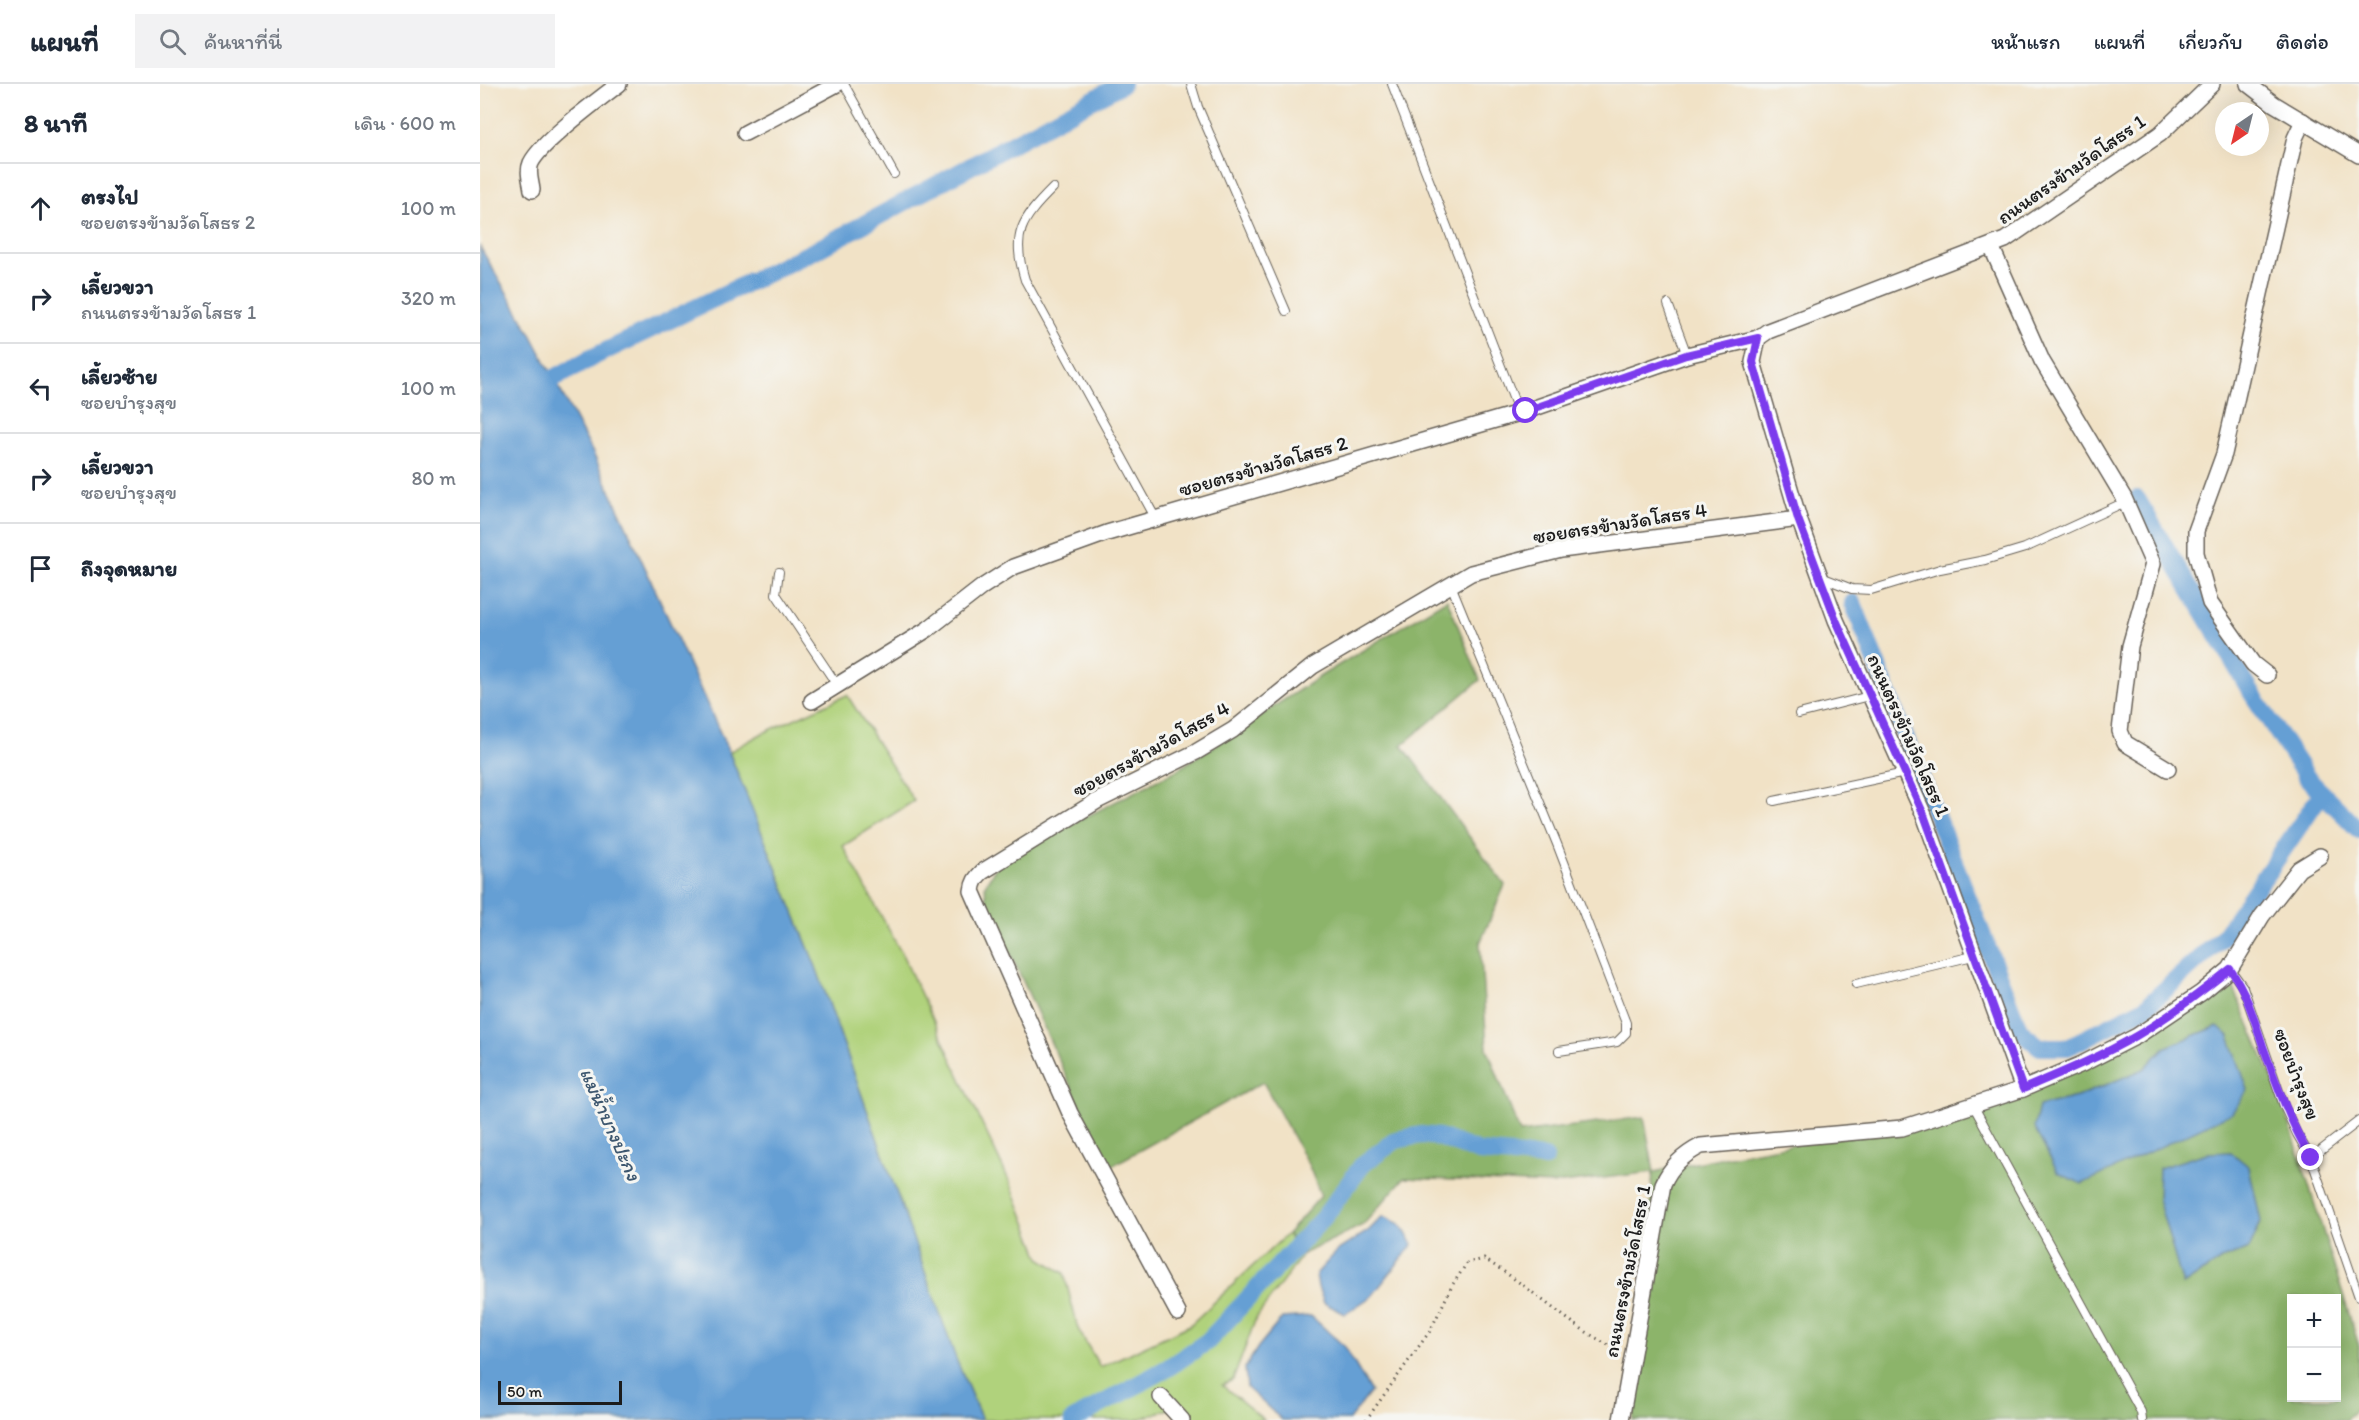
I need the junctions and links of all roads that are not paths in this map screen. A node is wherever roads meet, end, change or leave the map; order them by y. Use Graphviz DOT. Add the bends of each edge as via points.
graph roads {
  1 [pos="619,84"];
  2 [pos="837,84"];
  3 [pos="844,84"];
  4 [pos="1191,84"];
  5 [pos="1392,84"];
  6 [pos="2212,84"];
  7 [pos="2248,84"];
  8 [pos="2303,121"];
  9 [pos="745,132"];
  10 [pos="2359,155"];
  11 [pos="894,174"];
  12 [pos="1053,188"];
  13 [pos="532,190"];
  14 [pos="1991,246"];
  15 [pos="1668,304"];
  16 [pos="1286,311"];
  17 [pos="1758,338"];
  18 [pos="1686,355"];
  19 [pos="1519,413"];
  20 [pos="2125,502"];
  21 [pos="1156,519"];
  22 [pos="1798,519"];
  23 [pos="779,572"];
  24 [pos="1819,576"];
  25 [pos="1451,585"];
  26 [pos="2267,675"];
  27 [pos="837,685"];
  28 [pos="1869,696"];
  29 [pos="812,701"];
  30 [pos="1799,714"];
  31 [pos="2168,769"];
  32 [pos="1905,773"];
  33 [pos="1774,801"];
  34 [pos="2320,856"];
  35 [pos="1973,956"];
  36 [pos="2230,969"];
  37 [pos="1856,984"];
  38 [pos="1559,1051"];
  39 [pos="2023,1089"];
  40 [pos="1972,1104"];
  41 [pos="2359,1121"];
  42 [pos="2311,1158"];
  43 [pos="2359,1297"];
  44 [pos="1178,1313"];
  45 [pos="1161,1397"];
  46 [pos="1182,1420"];
  47 [pos="1621,1420"];
  48 [pos="2142,1420"];
  1 -- 13 [label="street" via="542,147 531,163"];
  2 -- 9 [label="street"];
  3 -- 11 [label="lane"];
  4 -- 16 [label="lane"];
  5 -- 19 [label="lane"];
  6 -- 14 [label="street, ถนนตรงข้ามวัดโสธร 1" via="2160,134 2023,229"];
  7 -- 8 [label="street"];
  8 -- 10 [label="street"];
  8 -- 26 [label="street" via="2295,138 2224,454 2196,531 2196,553 2210,603 2253,664"];
  12 -- 21 [label="lane" via="1030,210 1020,230 1018,256 1025,280"];
  14 -- 17 [label="street, ถนนตรงข้ามวัดโสธร 1"];
  14 -- 20 [label="street" via="2042,361"];
  15 -- 18 [label="lane"];
  17 -- 18 [label="street, ซอยตรงข้ามวัดโสธร 2"];
  17 -- 22 [label="street, ถนนตรงข้ามวัดโสธร 1" via="1753,362"];
  18 -- 19 [label="street, ซอยตรงข้ามวัดโสธร 2"];
  19 -- 21 [label="street, ซอยตรงข้ามวัดโสธร 2"];
  20 -- 24 [label="lane" via="2025,548 1871,590 1852,589"];
  20 -- 31 [label="street" via="2153,564 2130,646 2120,731 2126,742"];
  21 -- 27 [label="street, ซอยตรงข้ามวัดโสธร 2" via="1013,567 928,629"];
  22 -- 24 [label="street, ถนนตรงข้ามวัดโสธร 1"];
  22 -- 25 [label="street, ซอยตรงข้ามวัดโสธร 4" via="1560,550 1471,573"];
  23 -- 27 [label="lane" via="776,594"];
  24 -- 28 [label="street, ถนนตรงข้ามวัดโสธร 1"];
  25 -- 38 [label="lane" via="1626,1023 1626,1033 1617,1042"];
  25 -- 44 [label="street, ซอยตรงข้ามวัดโสธร 4" via="1313,666 1233,730 1097,801 982,872 973,883 972,891 1070,1113"];
  27 -- 29 [label="street, ซอยตรงข้ามวัดโสธร 2"];
  28 -- 30 [label="lane"];
  28 -- 32 [label="street, ถนนตรงข้ามวัดโสธร 1"];
  32 -- 33 [label="lane"];
  32 -- 35 [label="street, ถนนตรงข้ามวัดโสธร 1" via="1924,815"];
  34 -- 36 [label="street" via="2299,869 2262,916"];
  35 -- 37 [label="lane"];
  35 -- 39 [label="street, ถนนตรงข้ามวัดโสธร 1"];
  36 -- 39 [label="street" via="2137,1036"];
  36 -- 42 [label="lane, ซอยบำรุงสุข" via="2243,987 2284,1106"];
  39 -- 40 [label="street, ถนนตรงข้ามวัดโสธร 1"];
  40 -- 47 [label="street, ถนนตรงข้ามวัดโสธร 1" via="1902,1128 1701,1146 1690,1152 1669,1172 1663,1184"];
  40 -- 48 [label="lane"];
  41 -- 42 [label="lane"];
  42 -- 43 [label="lane, ซอยบำรุงสุข"];
  45 -- 46 [label="street"];
}
